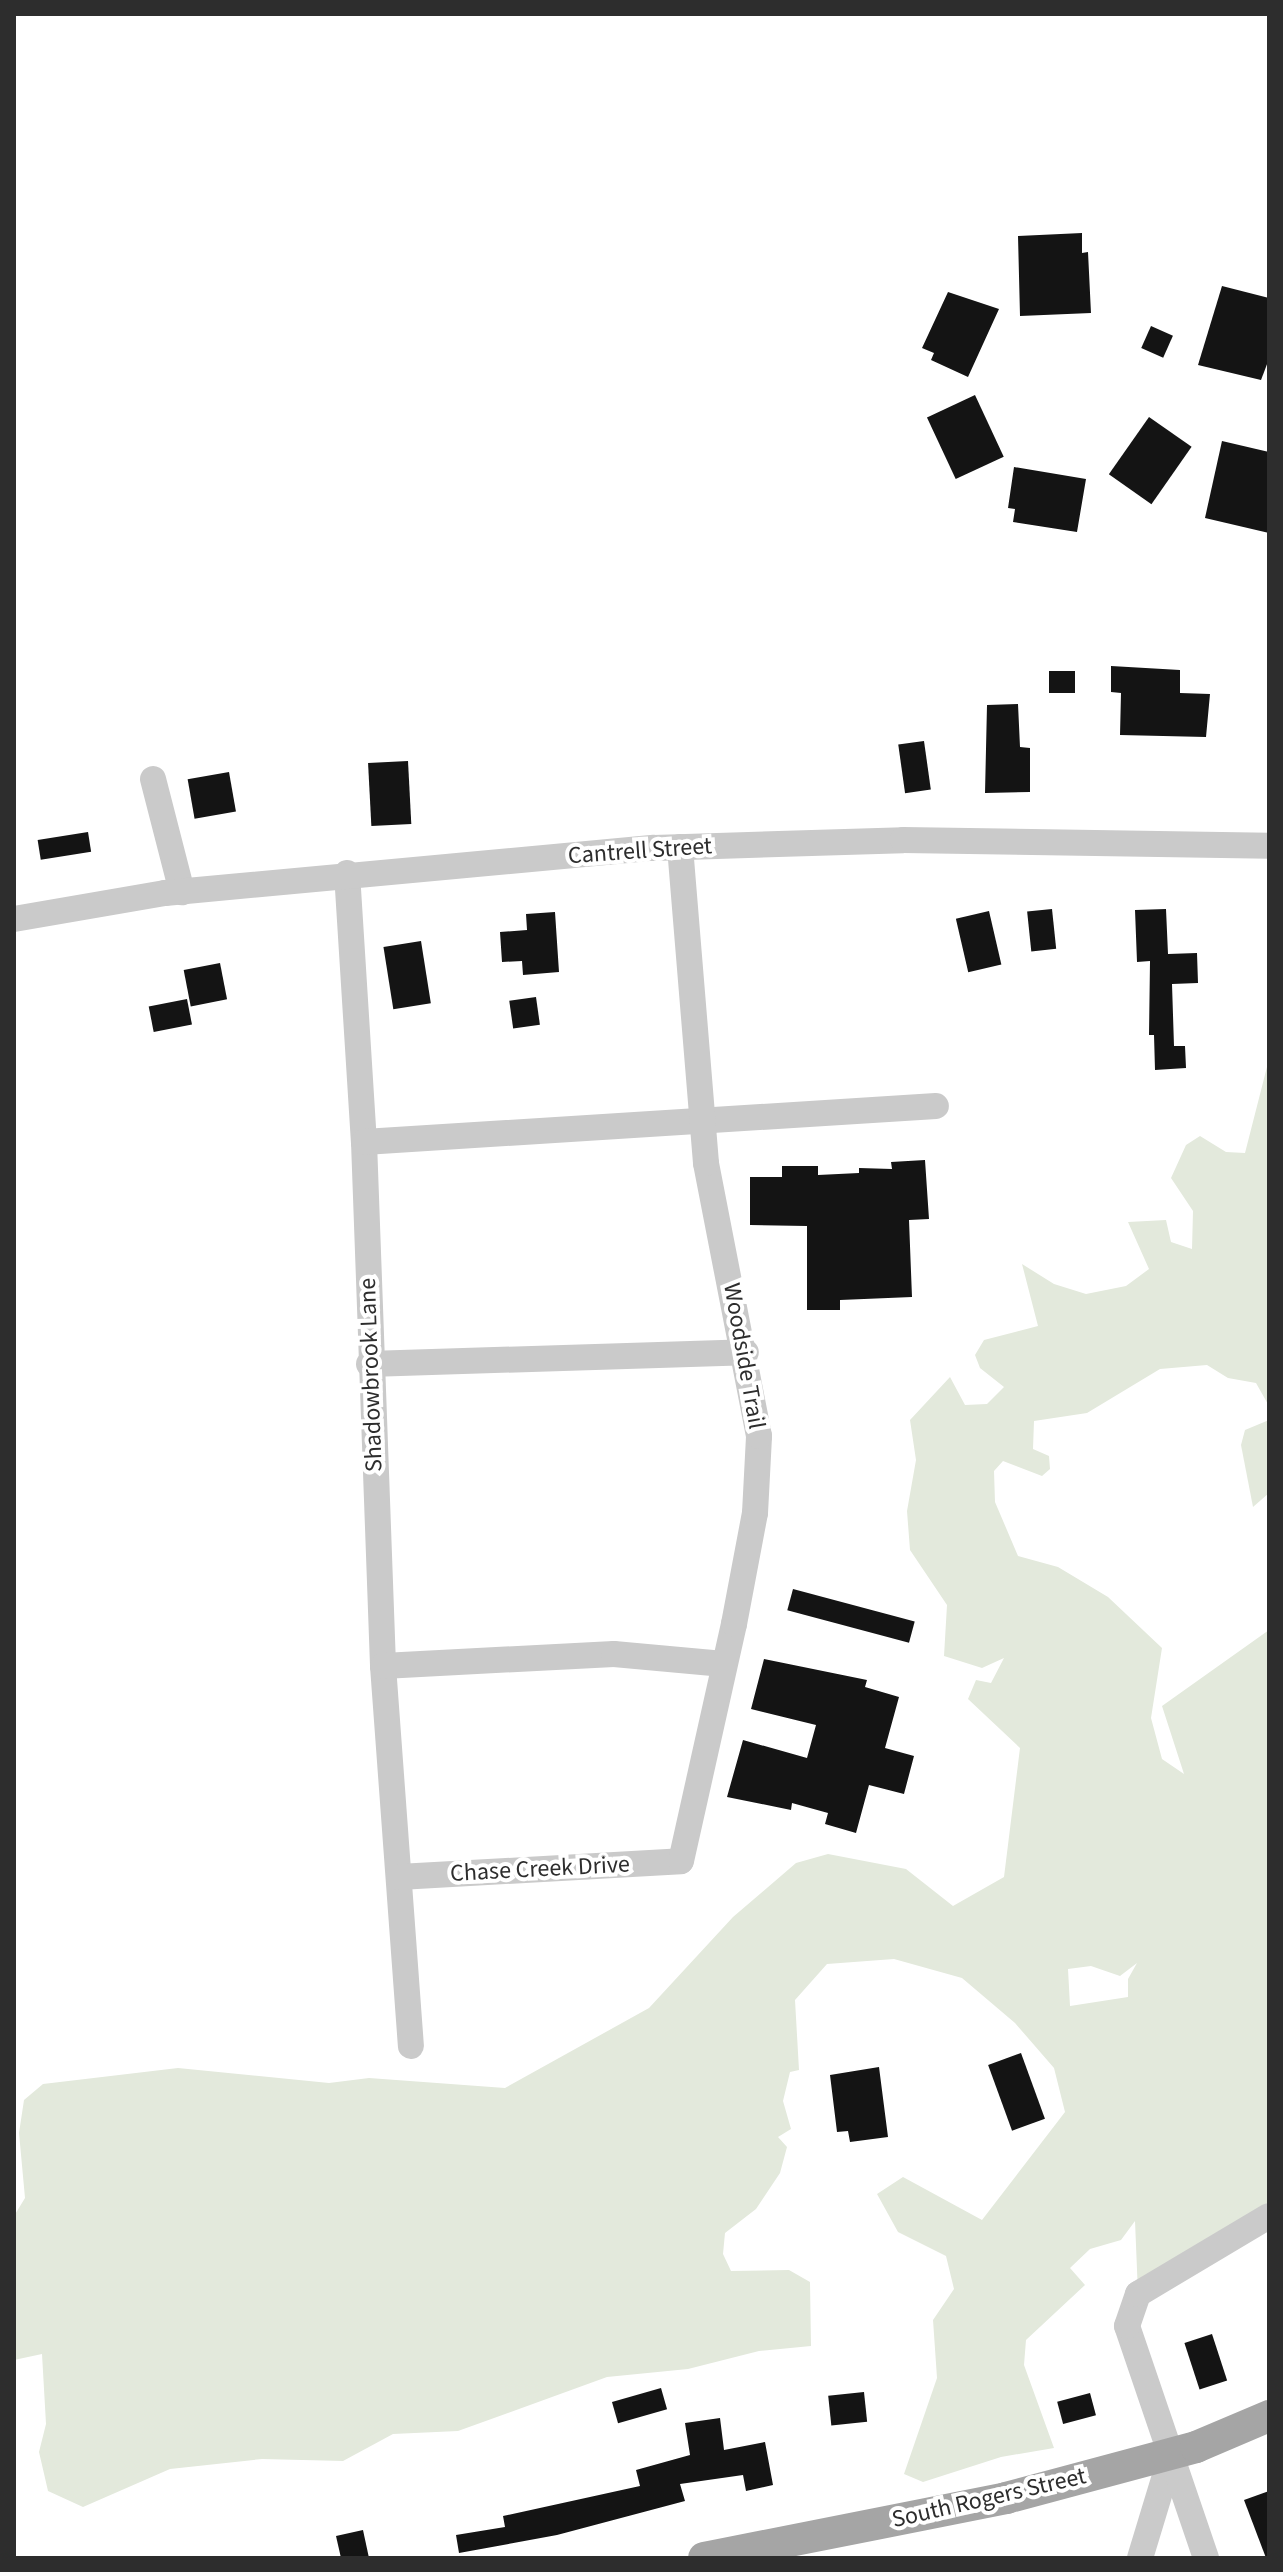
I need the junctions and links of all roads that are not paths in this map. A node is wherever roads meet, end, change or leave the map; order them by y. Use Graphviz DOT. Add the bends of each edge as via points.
graph roads {
  1 [pos="153,779"];
  2 [pos="1269,846"];
  3 [pos="680,847"];
  4 [pos="347,873"];
  5 [pos="182,892"];
  6 [pos="14,919"];
  7 [pos="936,1106"];
  8 [pos="702,1124"];
  9 [pos="364,1142"];
  10 [pos="746,1352"];
  11 [pos="369,1364"];
  12 [pos="724,1664"];
  13 [pos="383,1666"];
  14 [pos="681,1861"];
  15 [pos="399,1877"];
  16 [pos="411,2046"];
  17 [pos="1269,2216"];
  18 [pos="1269,2416"];
  19 [pos="1172,2453"];
  20 [pos="704,2558"];
  21 [pos="1140,2558"];
  22 [pos="1206,2558"];
  1 -- 5 [label="street"];
  2 -- 3 [label="street, Cantrell Street" via="903,840"];
  3 -- 4 [label="street, Cantrell Street"];
  3 -- 8 [label="street, Woodside Trail"];
  4 -- 5 [label="street, Cantrell Street"];
  4 -- 9 [label="street, Shadowbrook Lane"];
  5 -- 6 [label="street, Cantrell Street"];
  7 -- 8 [label="street"];
  8 -- 9 [label="street"];
  8 -- 10 [label="street, Woodside Trail"];
  9 -- 11 [label="street, Shadowbrook Lane"];
  10 -- 11 [label="street"];
  10 -- 12 [label="street, Woodside Trail" via="759,1436 755,1513"];
  11 -- 13 [label="street, Shadowbrook Lane"];
  12 -- 13 [label="street" via="614,1654"];
  12 -- 14 [label="street, Woodside Trail"];
  13 -- 15 [label="street, Shadowbrook Lane"];
  14 -- 15 [label="street, Chase Creek Drive"];
  15 -- 16 [label="street, Shadowbrook Lane"];
  17 -- 19 [label="street" via="1138,2294 1131,2305 1127,2326"];
  18 -- 19 [label="main road, South Rogers Street"];
  19 -- 20 [label="main road, South Rogers Street" via="1006,2498"];
  19 -- 21 [label="street"];
  19 -- 22 [label="street"];
}
